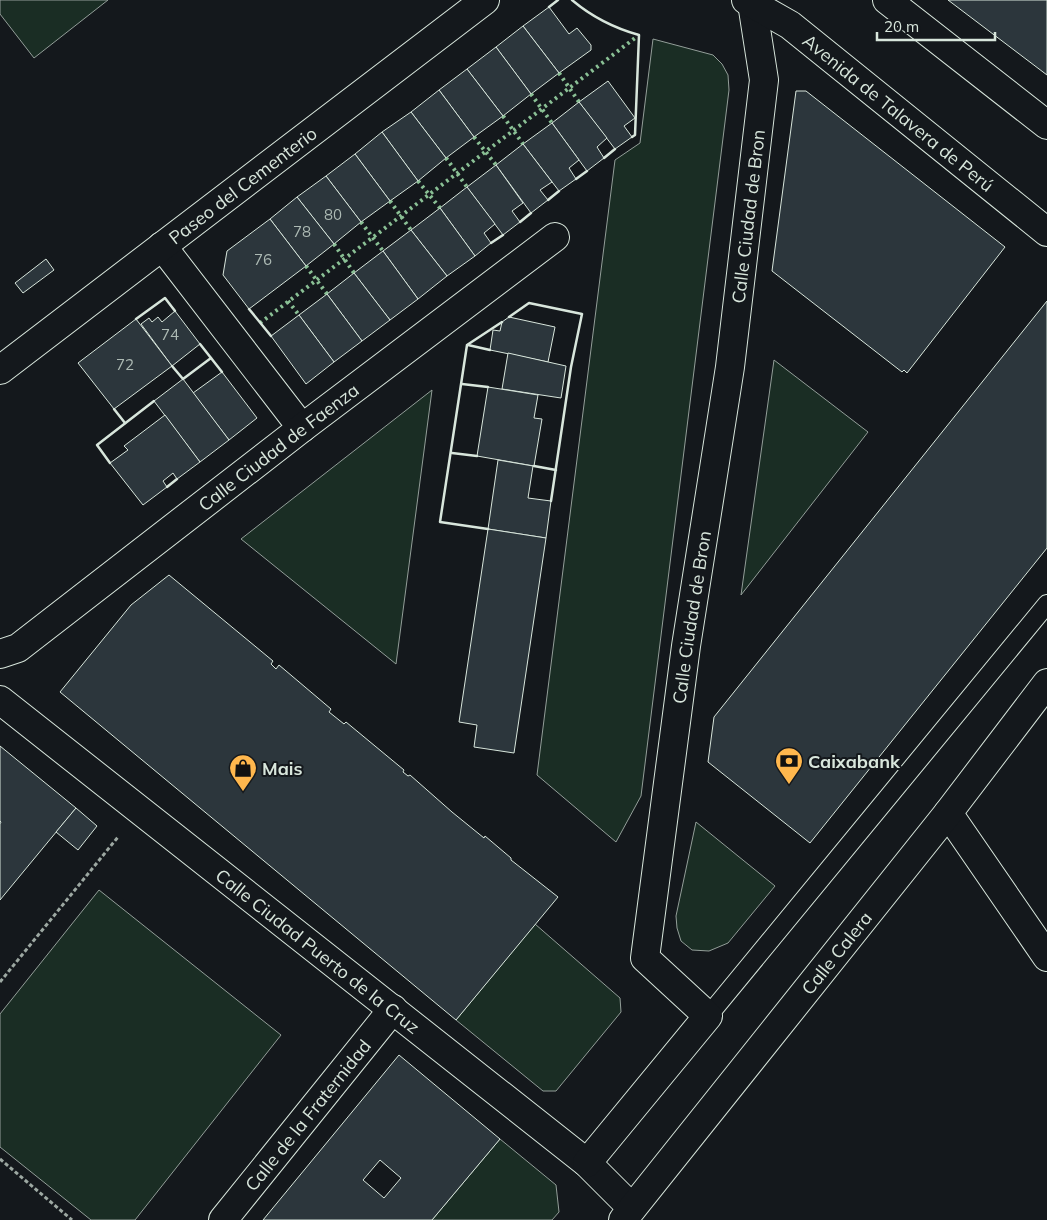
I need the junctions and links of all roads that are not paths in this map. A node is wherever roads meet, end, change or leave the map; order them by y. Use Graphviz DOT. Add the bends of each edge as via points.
graph roads {
  1 [pos="485,0"];
  2 [pos="887,0"];
  3 [pos="749,1"];
  4 [pos="1047,125"];
  5 [pos="1047,232"];
  6 [pos="555,237"];
  7 [pos="162,246"];
  8 [pos="0,370"];
  9 [pos="302,428"];
  10 [pos="1047,604"];
  11 [pos="0,654"];
  12 [pos="1047,683"];
  13 [pos="0,700"];
  14 [pos="948,812"];
  15 [pos="1047,958"];
  16 [pos="393,1009"];
  17 [pos="708,1016"];
  18 [pos="586,1162"];
  19 [pos="627,1214"];
  20 [pos="223,1220"];
  1 -- 7 [label="street, Paseo del Cementerio"];
  2 -- 4 [label="street"];
  3 -- 5 [label="street, Avenida de Talavera de Perú" via="790,25"];
  3 -- 17 [label="street, Calle Ciudad de Bron" via="764,80 730,367 686,646 645,958"];
  6 -- 9 [label="street, Calle Ciudad de Faenza"];
  7 -- 8 [label="street, Paseo del Cementerio"];
  7 -- 9 [label="street"];
  9 -- 11 [label="street, Calle Ciudad de Faenza" via="18,648"];
  10 -- 17 [label="lane"];
  12 -- 14 [label="street, Calle Calera"];
  13 -- 16 [label="street, Calle Ciudad Puerto de la Cruz"];
  14 -- 15 [label="street"];
  14 -- 19 [label="street, Calle Calera"];
  16 -- 18 [label="street, Calle Ciudad Puerto de la Cruz"];
  16 -- 20 [label="street, Calle de la Fraternidad"];
  17 -- 18 [label="street"];
  18 -- 19 [label="street, Calle Ciudad Puerto de la Cruz"];
}
